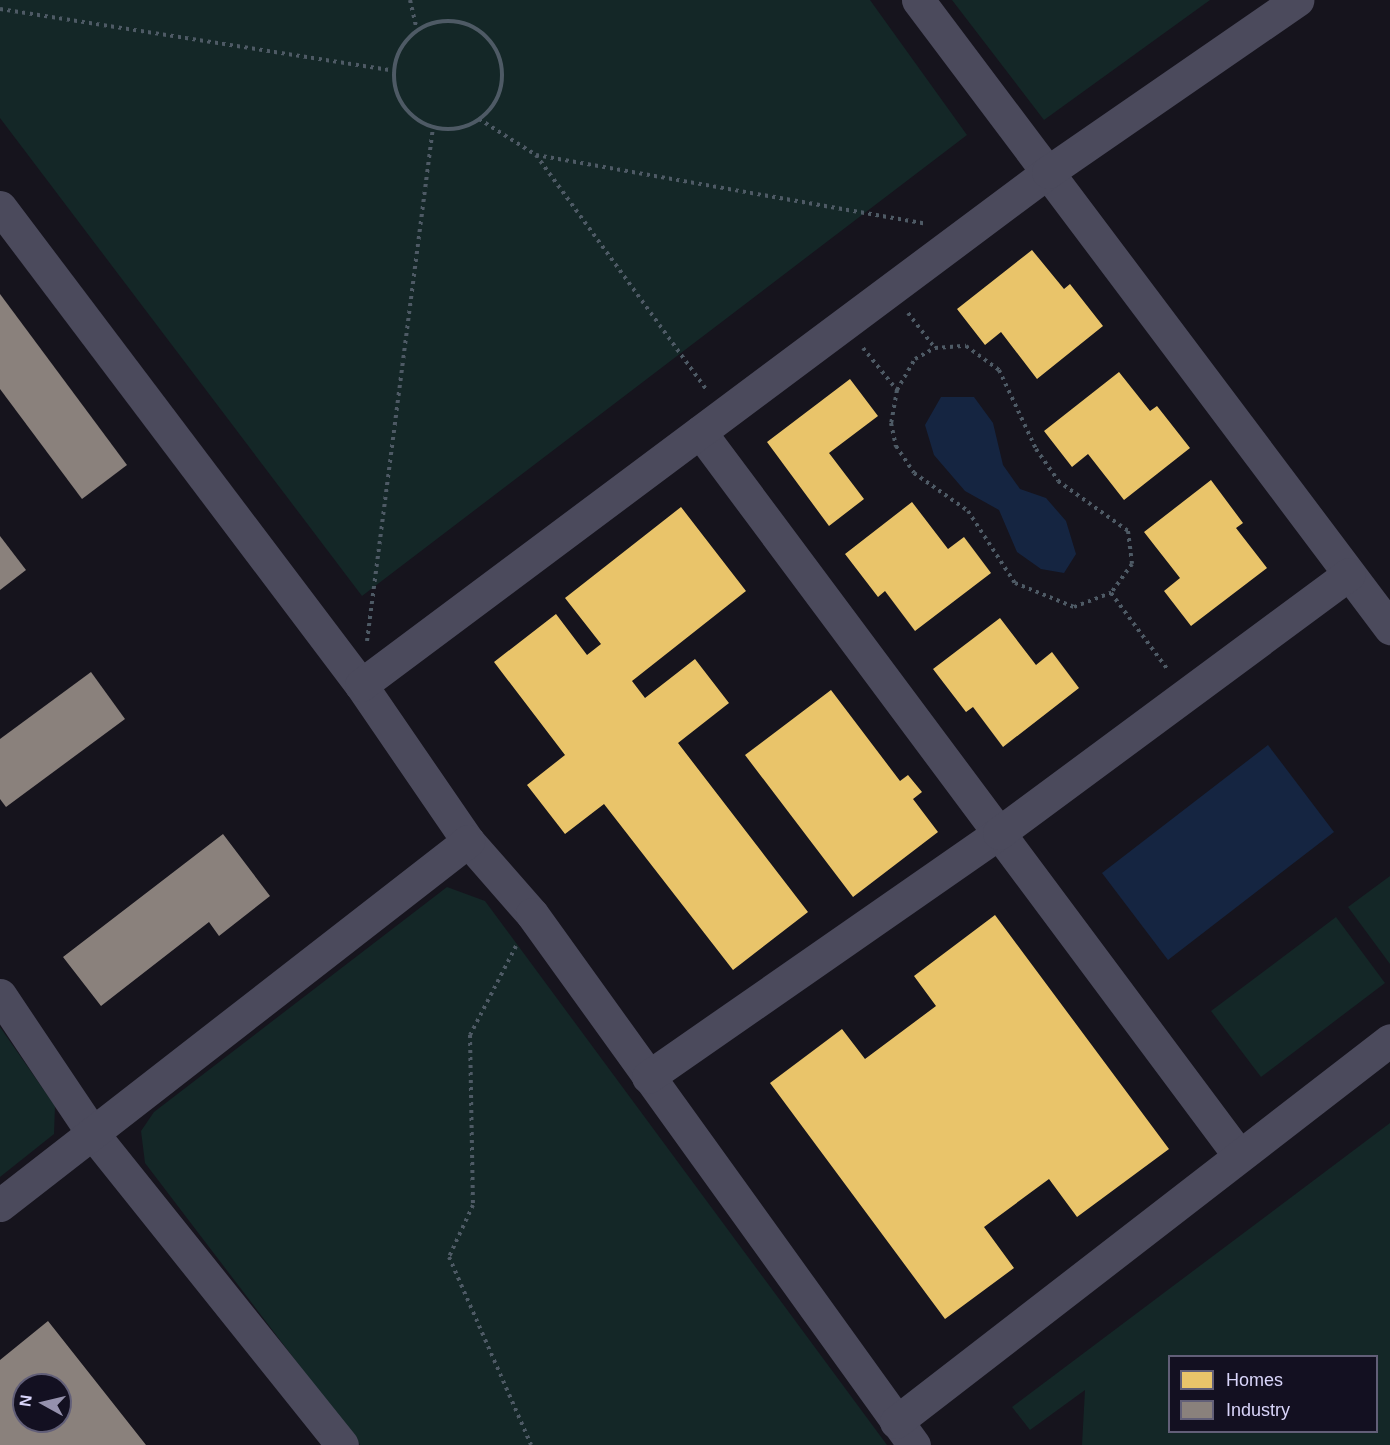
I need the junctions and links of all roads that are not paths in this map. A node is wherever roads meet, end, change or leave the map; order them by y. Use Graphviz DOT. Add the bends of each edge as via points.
graph roads {
  1 [pos="918,0"];
  2 [pos="1297,0"];
  3 [pos="1048,172"];
  4 [pos="0,207"];
  5 [pos="712,423"];
  6 [pos="1349,574"];
  7 [pos="1390,628"];
  8 [pos="361,685"];
  9 [pos="999,833"];
  10 [pos="468,842"];
  11 [pos="0,995"];
  12 [pos="1390,1040"];
  13 [pos="648,1077"];
  14 [pos="93,1134"];
  15 [pos="1238,1154"];
  16 [pos="0,1205"];
  17 [pos="905,1434"];
  18 [pos="342,1445"];
  1 -- 3 [label="street"];
  2 -- 3 [label="street"];
  3 -- 5 [label="street"];
  3 -- 6 [label="street"];
  4 -- 8 [label="street"];
  5 -- 8 [label="street"];
  5 -- 9 [label="street"];
  6 -- 7 [label="street"];
  6 -- 9 [label="street"];
  8 -- 10 [label="street"];
  9 -- 13 [label="street"];
  9 -- 15 [label="street"];
  10 -- 13 [label="street" via="532,914"];
  10 -- 14 [label="street"];
  11 -- 14 [label="street"];
  12 -- 15 [label="street"];
  13 -- 17 [label="street"];
  14 -- 16 [label="street"];
  14 -- 18 [label="street"];
  15 -- 17 [label="street"];
}
